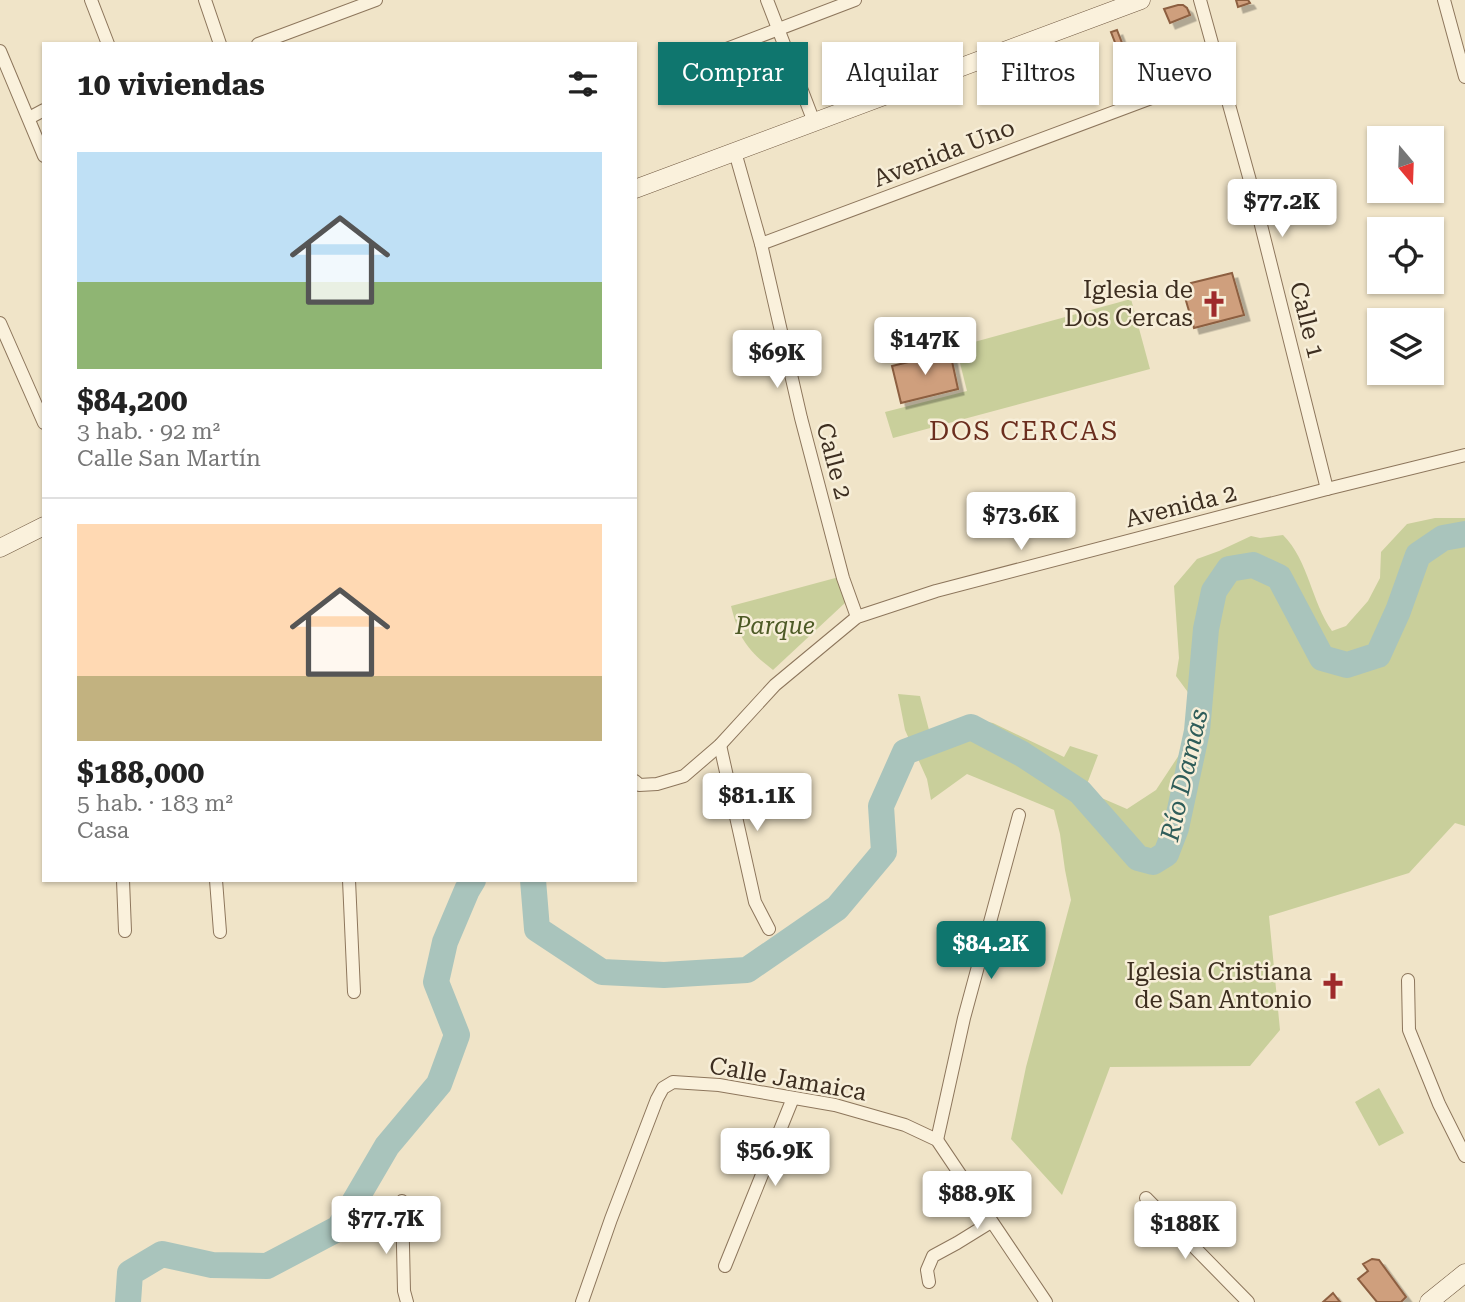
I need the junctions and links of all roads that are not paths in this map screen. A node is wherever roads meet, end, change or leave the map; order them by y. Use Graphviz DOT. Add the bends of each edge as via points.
graph roads {
  1 [pos="91,0"];
  2 [pos="205,0"];
  3 [pos="376,0"];
  4 [pos="767,0"];
  5 [pos="855,0"];
  6 [pos="1142,0"];
  7 [pos="1200,0"];
  8 [pos="1444,0"];
  9 [pos="777,28"];
  10 [pos="107,42"];
  11 [pos="219,42"];
  12 [pos="263,42"];
  13 [pos="742,42"];
  14 [pos="1212,42"];
  15 [pos="0,51"];
  16 [pos="1465,77"];
  17 [pos="1133,105"];
  18 [pos="1230,105"];
  19 [pos="42,111"];
  20 [pos="29,118"];
  21 [pos="814,122"];
  22 [pos="42,151"];
  23 [pos="735,152"];
  24 [pos="637,188"];
  25 [pos="761,244"];
  26 [pos="0,323"];
  27 [pos="42,419"];
  28 [pos="1465,455"];
  29 [pos="1327,489"];
  30 [pos="42,527"];
  31 [pos="0,548"];
  32 [pos="857,617"];
  33 [pos="720,745"];
  34 [pos="637,783"];
  35 [pos="1019,816"];
  36 [pos="123,882"];
  37 [pos="216,882"];
  38 [pos="349,882"];
  39 [pos="769,929"];
  40 [pos="125,931"];
  41 [pos="220,932"];
  42 [pos="1408,979"];
  43 [pos="354,992"];
  44 [pos="793,1098"];
  45 [pos="937,1140"];
  46 [pos="1465,1156"];
  47 [pos="1146,1198"];
  48 [pos="402,1201"];
  49 [pos="991,1222"];
  50 [pos="725,1266"];
  51 [pos="1465,1273"];
  52 [pos="929,1282"];
  53 [pos="407,1302"];
  54 [pos="582,1302"];
  55 [pos="1046,1302"];
  56 [pos="1248,1302"];
  57 [pos="1429,1302"];
  1 -- 10 [label="street"];
  2 -- 11 [label="street"];
  3 -- 12 [label="street"];
  4 -- 9 [label="street"];
  5 -- 9 [label="street"];
  6 -- 21 [label="street"];
  7 -- 14 [label="street, Calle 1"];
  8 -- 16 [label="street"];
  9 -- 13 [label="street"];
  9 -- 21 [label="street"];
  15 -- 20 [label="street"];
  17 -- 25 [label="street, Avenida Uno"];
  18 -- 29 [label="street, Calle 1"];
  19 -- 20 [label="street"];
  20 -- 22 [label="street"];
  21 -- 23 [label="street"];
  23 -- 24 [label="street"];
  23 -- 25 [label="street, Calle 2"];
  25 -- 32 [label="street, Calle 2" via="801,418"];
  26 -- 27 [label="street"];
  28 -- 29 [label="street, Avenida 2"];
  29 -- 32 [label="street, Avenida 2" via="936,591"];
  30 -- 31 [label="street"];
  32 -- 33 [label="street, Avenida 2" via="775,685"];
  33 -- 34 [label="street, Avenida 2" via="684,776 657,784"];
  33 -- 39 [label="street" via="755,902"];
  35 -- 45 [label="street" via="964,1018"];
  36 -- 40 [label="street"];
  37 -- 41 [label="street"];
  38 -- 43 [label="street"];
  42 -- 46 [label="street" via="1409,1030"];
  44 -- 45 [label="street, Calle Jamaica" via="859,1111"];
  44 -- 50 [label="street"];
  44 -- 54 [label="street, Calle Jamaica" via="719,1085 673,1082 663,1088"];
  45 -- 49 [label="street"];
  47 -- 56 [label="street"];
  48 -- 53 [label="street"];
  49 -- 52 [label="street" via="933,1256 927,1270"];
  49 -- 55 [label="street"];
  51 -- 57 [label="street"];
}
